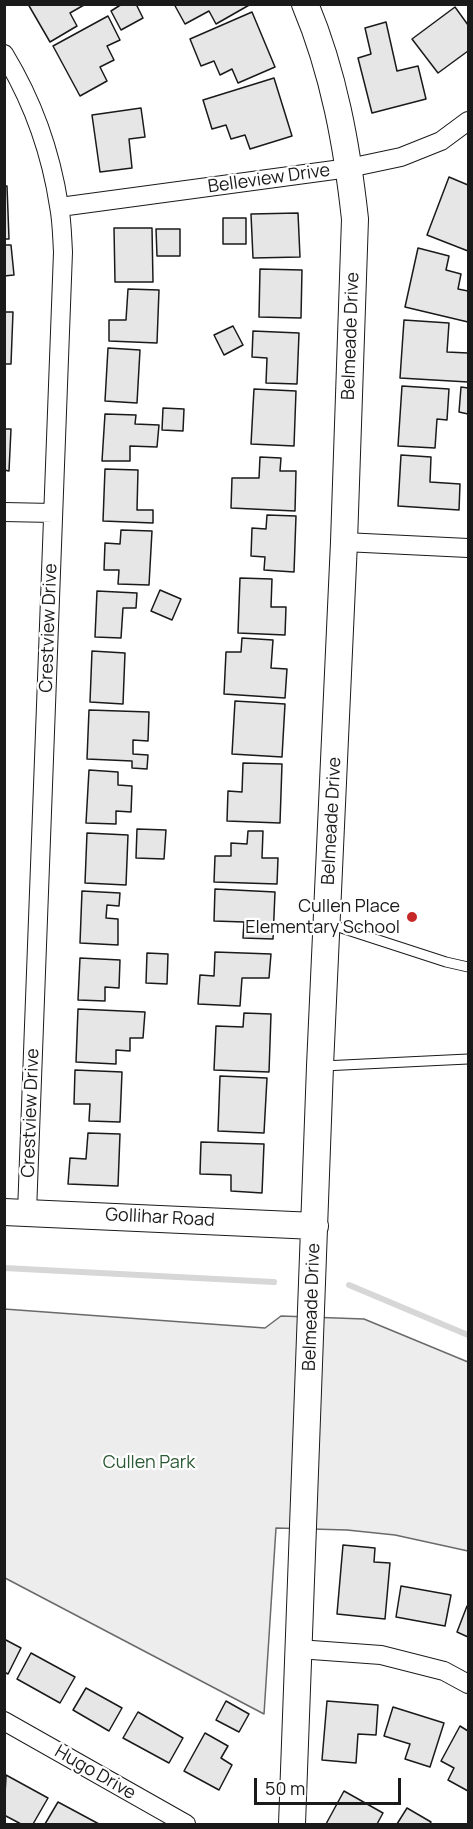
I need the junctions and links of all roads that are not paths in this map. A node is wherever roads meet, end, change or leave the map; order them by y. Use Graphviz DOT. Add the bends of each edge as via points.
graph roads {
  1 [pos="305,4"];
  2 [pos="4,54"];
  3 [pos="468,122"];
  4 [pos="349,168"];
  5 [pos="60,207"];
  6 [pos="4,512"];
  7 [pos="53,513"];
  8 [pos="344,542"];
  9 [pos="468,548"];
  10 [pos="327,923"];
  11 [pos="468,967"];
  12 [pos="468,1059"];
  13 [pos="320,1066"];
  14 [pos="16,1212"];
  15 [pos="315,1226"];
  16 [pos="298,1649"];
  17 [pos="468,1684"];
  18 [pos="4,1721"];
  19 [pos="186,1824"];
  20 [pos="291,1824"];
  1 -- 4 [label="street, Belmeade Drive" via="318,34 336,99"];
  2 -- 5 [label="street, Crestview Drive" via="36,120"];
  3 -- 4 [label="street, Belleview Drive" via="441,141 401,157"];
  4 -- 5 [label="street, Belleview Drive"];
  4 -- 8 [label="street, Belmeade Drive" via="355,219"];
  5 -- 7 [label="street, Crestview Drive" via="63,252"];
  6 -- 7 [label="street"];
  7 -- 14 [label="street, Crestview Drive"];
  8 -- 9 [label="street"];
  8 -- 10 [label="street, Belmeade Drive"];
  10 -- 11 [label="lane"];
  10 -- 13 [label="street, Belmeade Drive"];
  12 -- 13 [label="lane"];
  13 -- 15 [label="street, Belmeade Drive"];
  14 -- 15 [label="street, Gollihar Road"];
  15 -- 16 [label="street, Belmeade Drive"];
  16 -- 17 [label="street" via="381,1655 444,1671"];
  16 -- 20 [label="street, Belmeade Drive"];
  18 -- 19 [label="street, Hugo Drive"];
}
